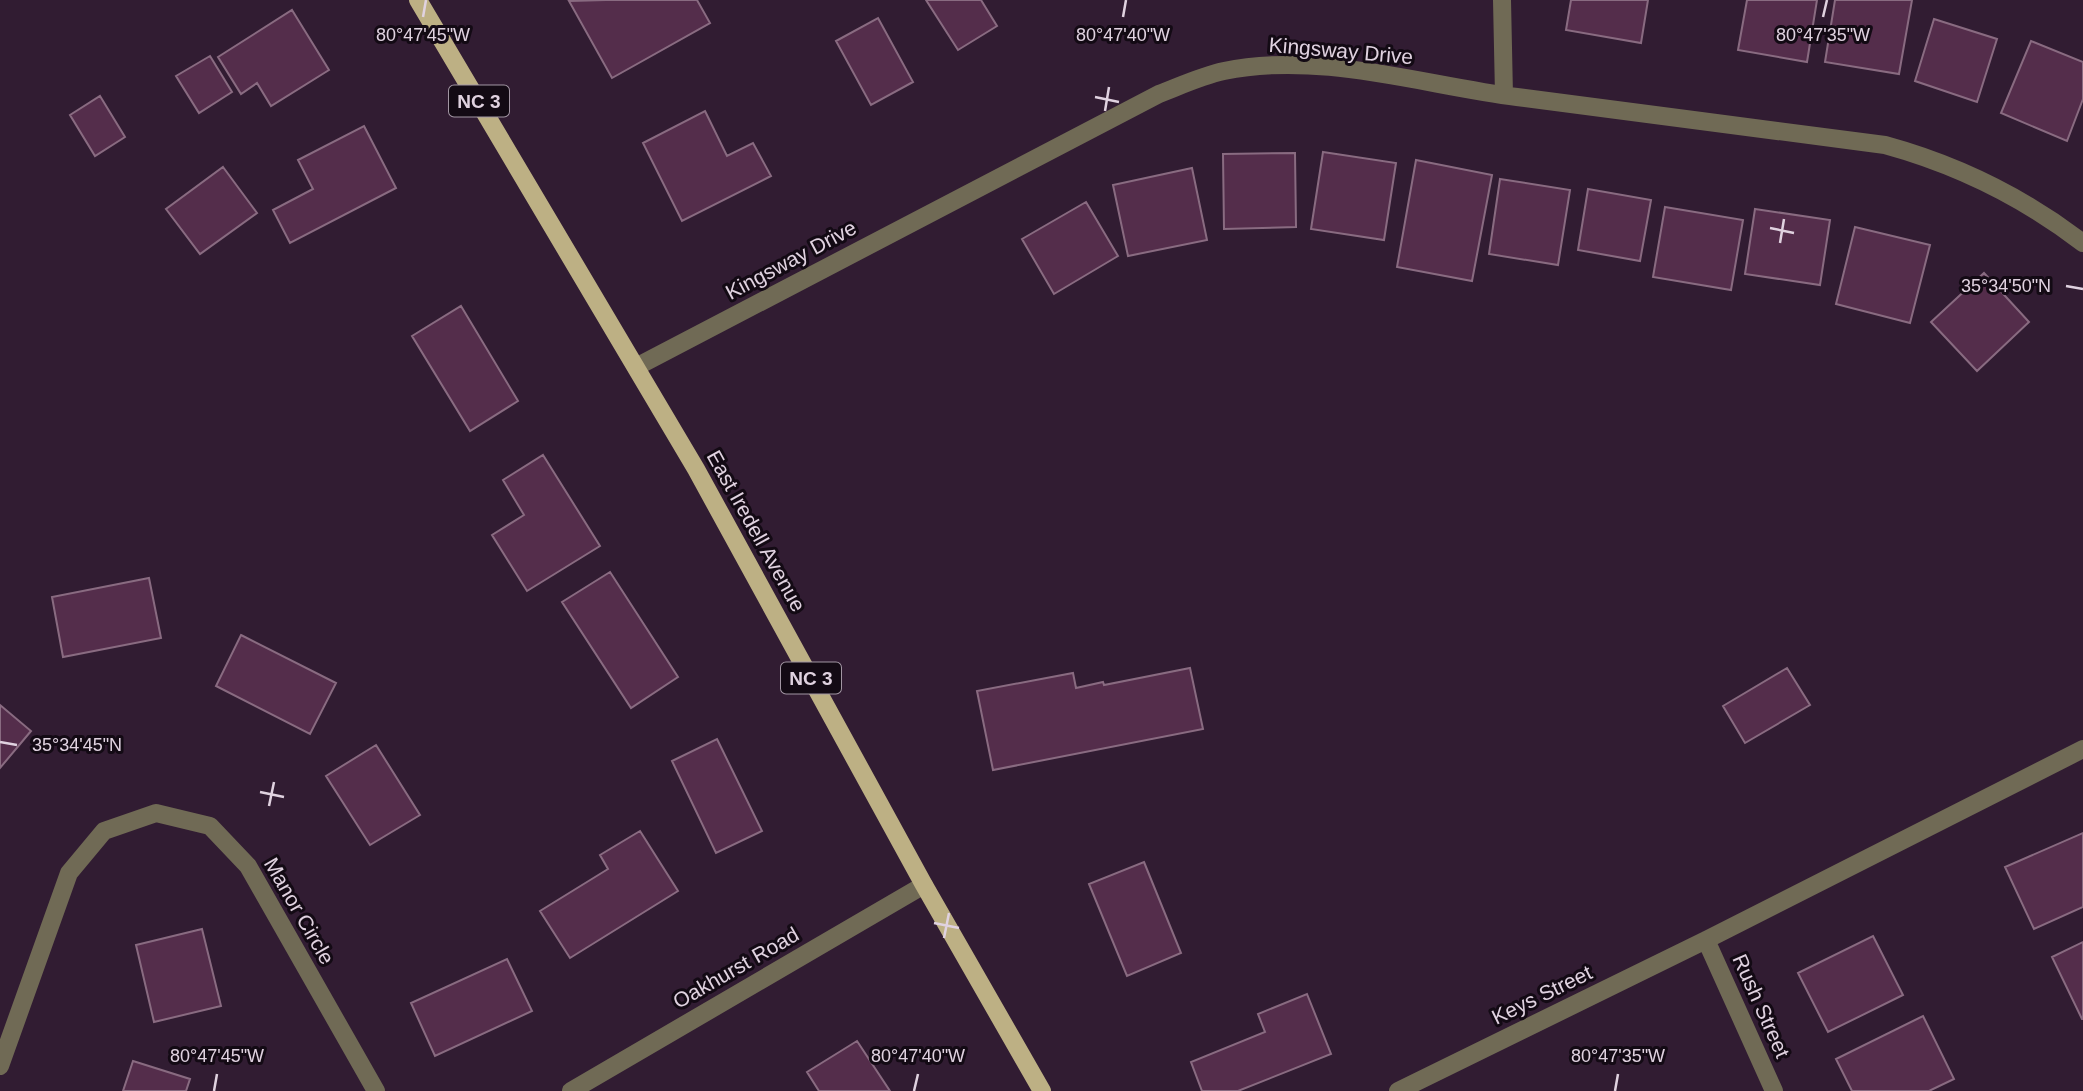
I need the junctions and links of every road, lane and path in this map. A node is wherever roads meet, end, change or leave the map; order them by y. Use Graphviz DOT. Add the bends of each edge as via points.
graph roads {
  1 [pos="418,0"];
  2 [pos="1502,0"];
  3 [pos="1504,95"];
  4 [pos="2083,243"];
  5 [pos="636,367"];
  6 [pos="2083,749"];
  7 [pos="924,885"];
  8 [pos="1706,940"];
  9 [pos="0,1066"];
  10 [pos="376,1091"];
  11 [pos="571,1091"];
  12 [pos="1041,1091"];
  13 [pos="1398,1091"];
  14 [pos="1774,1091"];
  1 -- 5 [label="main road, East Iredell Avenue / NC 3"];
  2 -- 3 [label="street"];
  3 -- 4 [label="street, Kingsway Drive" via="1885,145 1993,184 2047,215"];
  3 -- 5 [label="street, Kingsway Drive" via="1389,75 1291,65 1233,70 1191,81"];
  5 -- 7 [label="main road, East Iredell Avenue / NC 3"];
  6 -- 8 [label="street, Keys Street"];
  7 -- 11 [label="street, Oakhurst Road"];
  7 -- 12 [label="main road, East Iredell Avenue / NC 3"];
  8 -- 13 [label="street, Keys Street"];
  8 -- 14 [label="street, Rush Street"];
  9 -- 10 [label="street, Manor Circle" via="69,873 104,831 156,813 210,826 248,866"];
}
